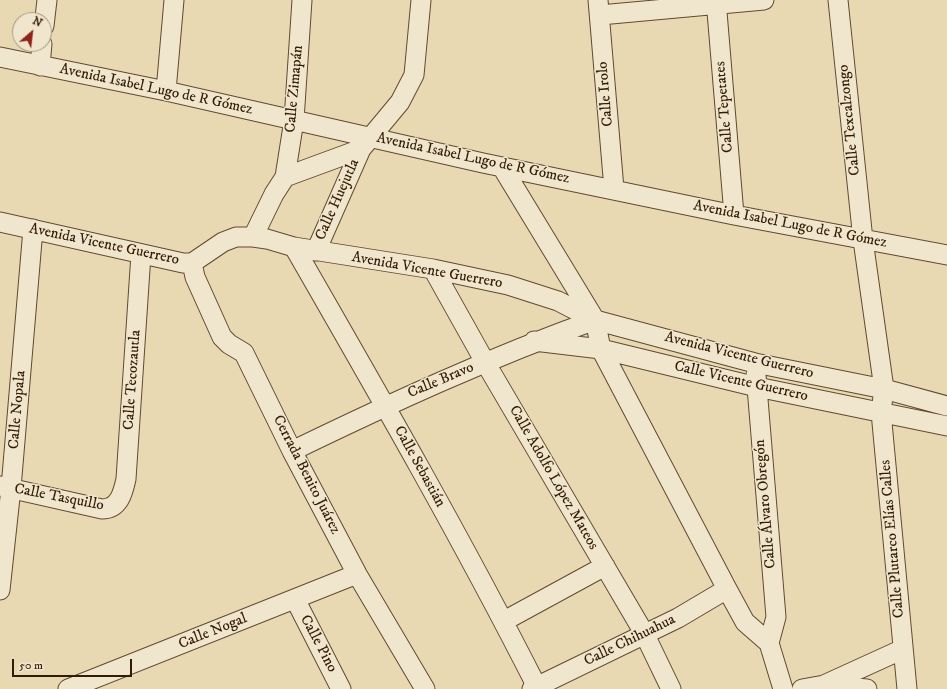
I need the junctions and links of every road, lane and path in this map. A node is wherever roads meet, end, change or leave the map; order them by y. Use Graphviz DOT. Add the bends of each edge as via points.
graph roads {
  1 [pos="47,0"];
  2 [pos="174,0"];
  3 [pos="302,0"];
  4 [pos="421,0"];
  5 [pos="764,0"];
  6 [pos="838,0"];
  7 [pos="716,3"];
  8 [pos="599,7"];
  9 [pos="46,12"];
  10 [pos="41,52"];
  11 [pos="0,57"];
  12 [pos="40,66"];
  13 [pos="166,90"];
  14 [pos="294,120"];
  15 [pos="366,143"];
  16 [pos="502,167"];
  17 [pos="286,177"];
  18 [pos="614,189"];
  19 [pos="734,215"];
  20 [pos="0,222"];
  21 [pos="33,229"];
  22 [pos="253,237"];
  23 [pos="863,240"];
  24 [pos="294,247"];
  25 [pos="316,251"];
  26 [pos="141,254"];
  27 [pos="947,255"];
  28 [pos="192,263"];
  29 [pos="434,269"];
  30 [pos="595,320"];
  31 [pos="534,341"];
  32 [pos="601,348"];
  33 [pos="485,362"];
  34 [pos="755,363"];
  35 [pos="757,387"];
  36 [pos="884,389"];
  37 [pos="385,406"];
  38 [pos="947,406"];
  39 [pos="882,412"];
  40 [pos="947,426"];
  41 [pos="292,451"];
  42 [pos="5,487"];
  43 [pos="116,504"];
  44 [pos="605,566"];
  45 [pos="358,574"];
  46 [pos="726,589"];
  47 [pos="0,590"];
  48 [pos="295,599"];
  49 [pos="504,622"];
  50 [pos="644,633"];
  51 [pos="769,643"];
  52 [pos="903,649"];
  53 [pos="824,685"];
  54 [pos="536,688"];
  55 [pos="68,689"];
  56 [pos="342,689"];
  57 [pos="425,689"];
  58 [pos="671,689"];
  59 [pos="783,689"];
  60 [pos="802,689"];
  61 [pos="868,689"];
  62 [pos="907,689"];
  1 -- 9 [label="street"];
  2 -- 13 [label="street"];
  3 -- 14 [label="street, Calle Zimapán"];
  4 -- 15 [label="street, Calle Huejutla" via="414,75 400,102"];
  5 -- 7 [label="street"];
  6 -- 23 [label="street, Calle Texcalzongo"];
  7 -- 8 [label="street"];
  7 -- 19 [label="street, Calle Tepetates"];
  8 -- 18 [label="street, Calle Irolo"];
  10 -- 12 [label="street"];
  11 -- 12 [label="street, Avenida Isabel Lugo de R Gómez"];
  12 -- 13 [label="street, Avenida Isabel Lugo de R Gómez"];
  13 -- 14 [label="street, Avenida Isabel Lugo de R Gómez"];
  14 -- 15 [label="street, Avenida Isabel Lugo de R Gómez"];
  14 -- 17 [label="street, Calle Zimapán"];
  15 -- 16 [label="street, Avenida Isabel Lugo de R Gómez"];
  15 -- 17 [label="street, Calle Huejutla"];
  15 -- 25 [label="street, Calle Huejutla"];
  16 -- 18 [label="street, Avenida Isabel Lugo de R Gómez"];
  16 -- 30 [label="street"];
  17 -- 22 [label="street" via="274,194"];
  18 -- 19 [label="street, Avenida Isabel Lugo de R Gómez"];
  19 -- 23 [label="street, Avenida Isabel Lugo de R Gómez"];
  20 -- 21 [label="street, Avenida Vicente Guerrero"];
  21 -- 26 [label="street, Avenida Vicente Guerrero"];
  21 -- 42 [label="street, Calle Nopala"];
  22 -- 24 [label="street, Avenida Vicente Guerrero"];
  22 -- 28 [label="street, Avenida Vicente Guerrero" via="236,237 223,242"];
  23 -- 27 [label="street, Avenida Isabel Lugo de R Gómez"];
  23 -- 36 [label="street, Calle Texcalzongo"];
  24 -- 25 [label="street, Avenida Vicente Guerrero"];
  24 -- 37 [label="street, Calle Sebastián"];
  25 -- 29 [label="street, Avenida Vicente Guerrero"];
  26 -- 28 [label="street, Avenida Vicente Guerrero" via="173,262"];
  26 -- 43 [label="street, Calle Tecozautla" via="126,479 122,495"];
  28 -- 41 [label="street, Cerrada Benito Juárez" via="195,277 222,337 244,353"];
  29 -- 30 [label="street, Avenida Vicente Guerrero" via="508,285 558,301"];
  29 -- 33 [label="street, Calle Adolfo López Mateos"];
  30 -- 31 [label="street, Calle Bravo"];
  30 -- 32 [label="street"];
  30 -- 34 [label="street, Avenida Vicente Guerrero"];
  31 -- 32 [label="street, Calle Vicente Guerrero"];
  31 -- 33 [label="street, Calle Bravo"];
  32 -- 35 [label="street, Calle Vicente Guerrero"];
  32 -- 46 [label="street"];
  33 -- 37 [label="street, Calle Bravo"];
  33 -- 44 [label="street, Calle Adolfo López Mateos"];
  34 -- 35 [label="street, Calle Álvaro Obregón"];
  34 -- 36 [label="street, Avenida Vicente Guerrero"];
  35 -- 39 [label="street, Calle Vicente Guerrero"];
  35 -- 51 [label="street, Calle Álvaro Obregón" via="776,617"];
  36 -- 38 [label="street, Avenida Vicente Guerrero"];
  36 -- 39 [label="street, Calle Plutarco Elías Calles"];
  37 -- 41 [label="street, Calle Bravo"];
  37 -- 49 [label="street, Calle Sebastián"];
  39 -- 40 [label="street, Calle Vicente Guerrero"];
  39 -- 52 [label="street, Calle Plutarco Elías Calles"];
  41 -- 45 [label="street, Cerrada Benito Juárez"];
  42 -- 43 [label="street, Calle Tasquillo" via="102,509 109,509"];
  42 -- 47 [label="street, Calle Nopala"];
  44 -- 49 [label="street"];
  44 -- 50 [label="street, Calle Adolfo López Mateos"];
  45 -- 48 [label="street, Calle Nogal"];
  45 -- 57 [label="street, Cerrada Benito Juárez"];
  46 -- 50 [label="street, Calle Chihuahua" via="678,618"];
  46 -- 51 [label="street" via="745,622"];
  48 -- 55 [label="street, Calle Nogal"];
  48 -- 56 [label="street, Calle Pino"];
  49 -- 54 [label="street, Calle Sebastián"];
  50 -- 54 [label="street, Calle Chihuahua"];
  50 -- 58 [label="street, Calle Adolfo López Mateos"];
  51 -- 59 [label="street"];
  52 -- 53 [label="street"];
  52 -- 62 [label="street, Calle Plutarco Elías Calles"];
  53 -- 60 [label="street"];
  53 -- 61 [label="street"];
}
